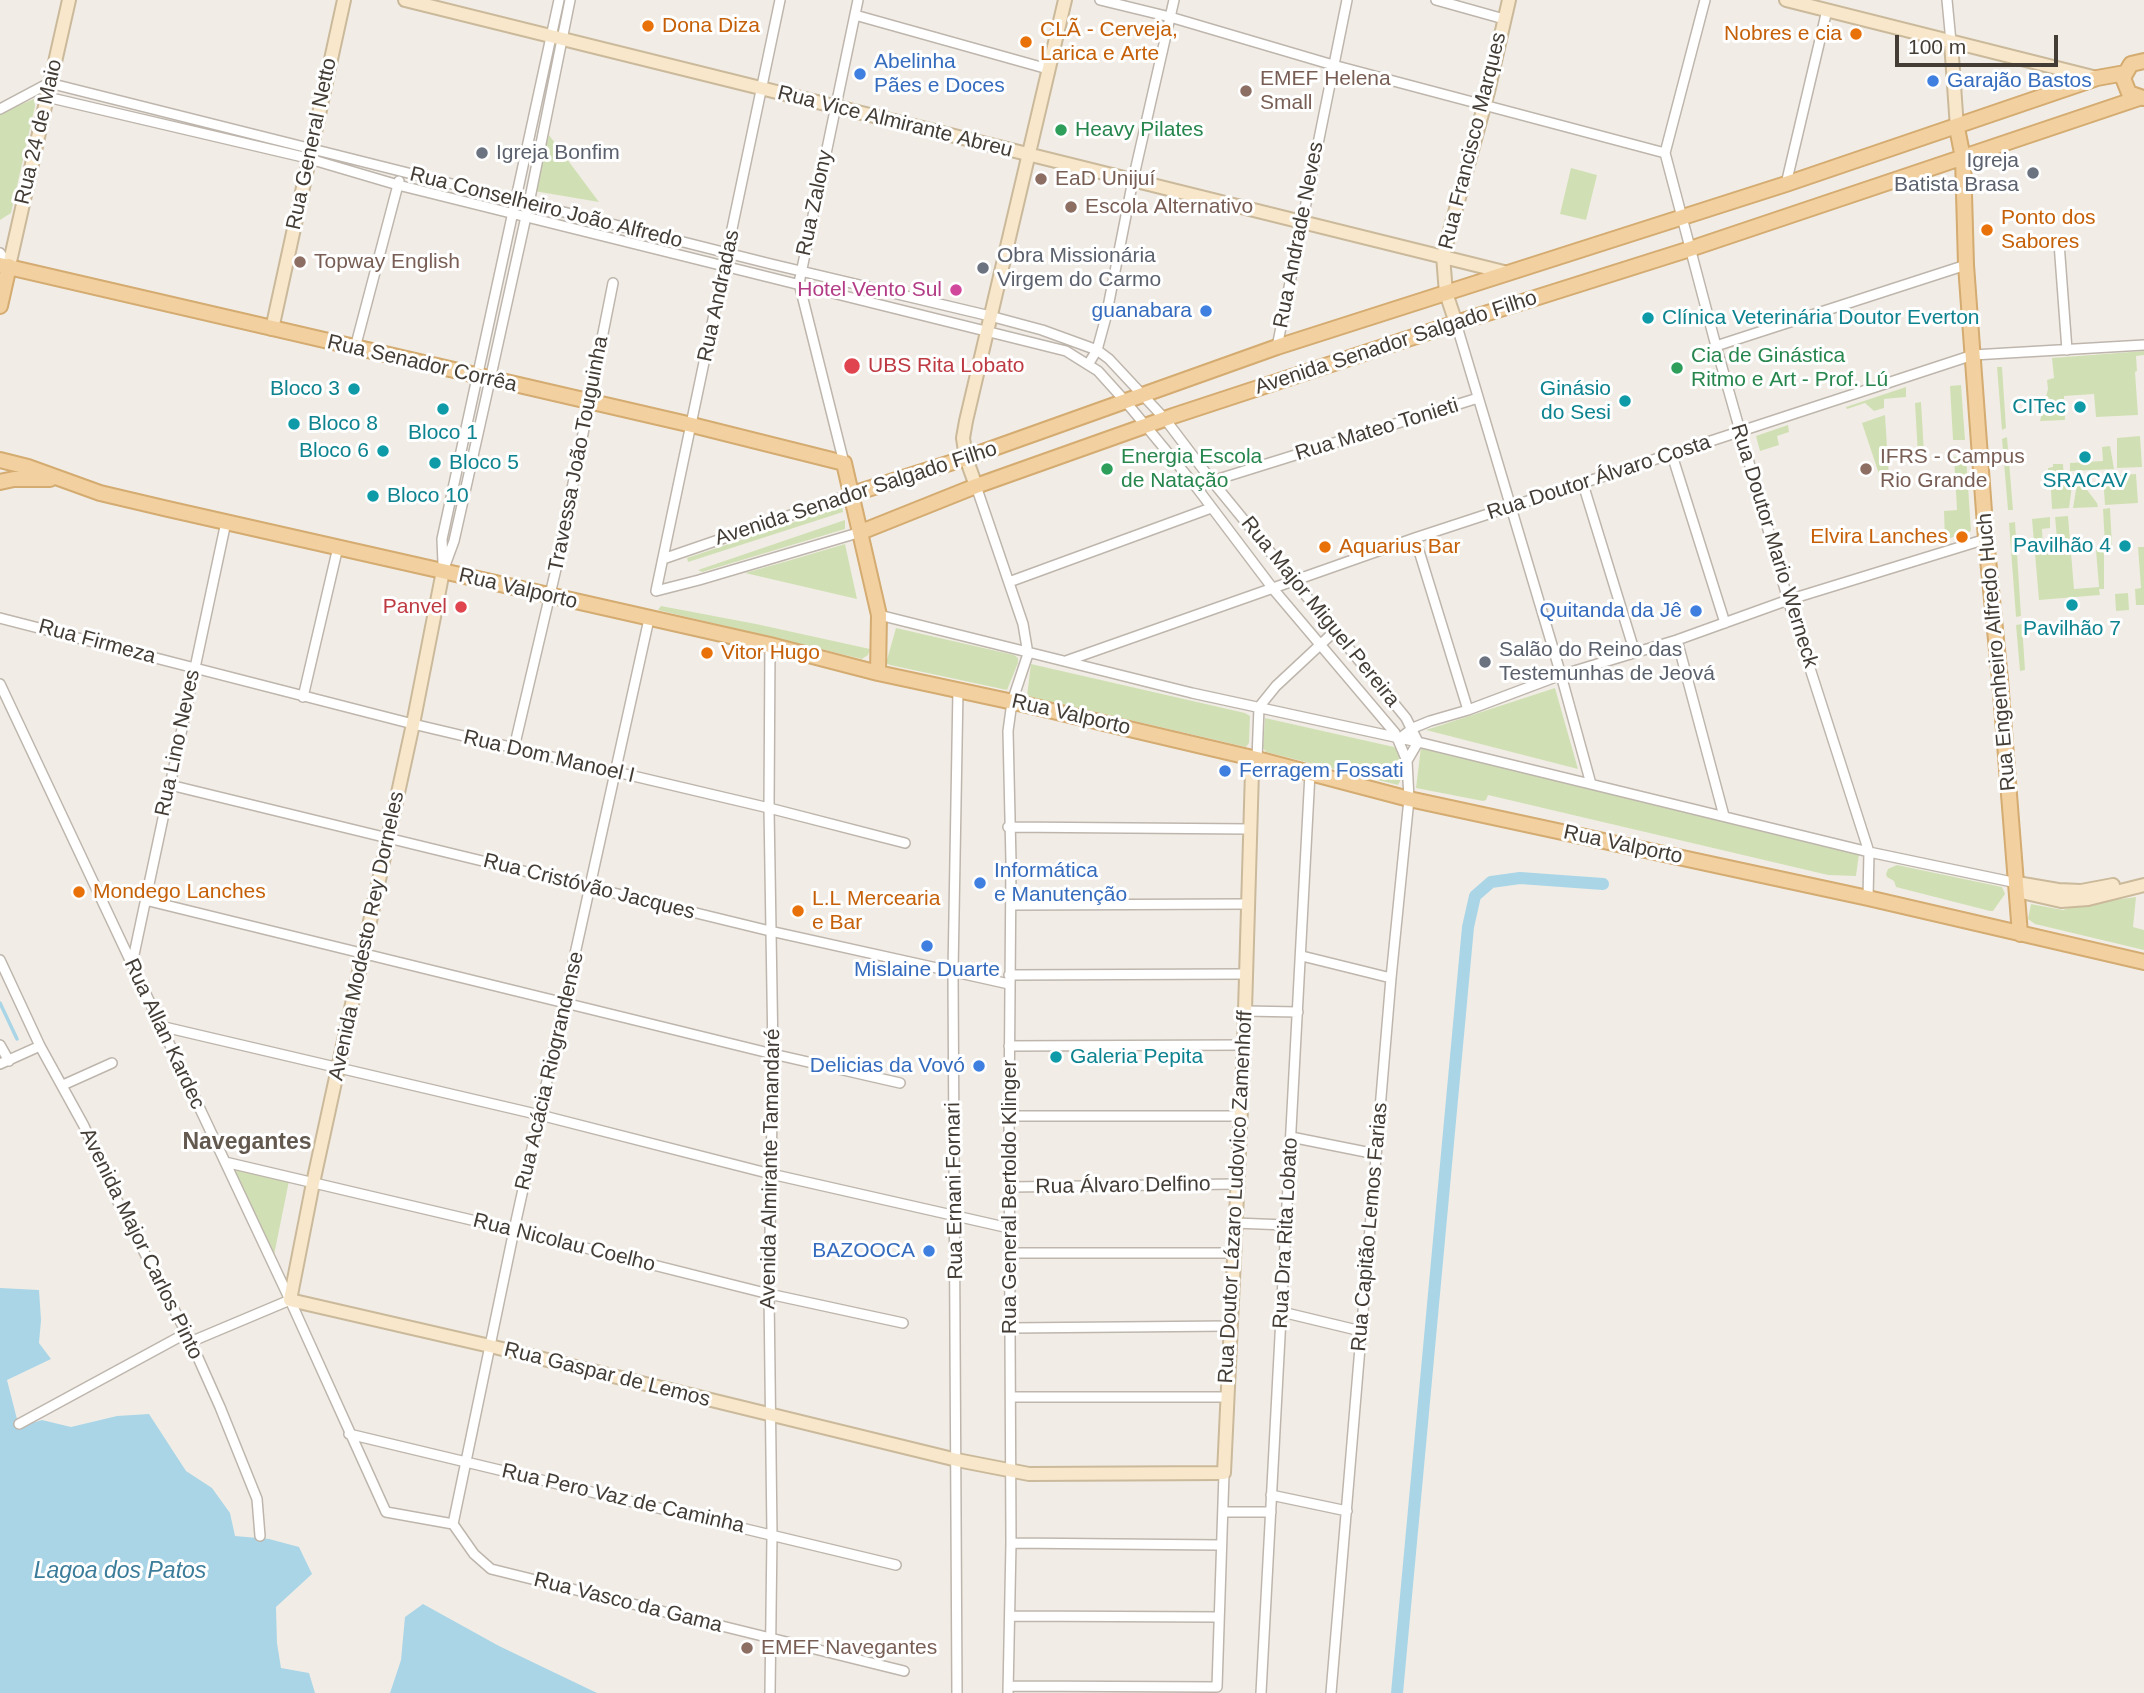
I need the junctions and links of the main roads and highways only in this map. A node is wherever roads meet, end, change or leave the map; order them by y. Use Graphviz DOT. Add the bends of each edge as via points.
graph roads {
  1 [pos="2143,59"];
  2 [pos="2124,73"];
  3 [pos="2142,101"];
  4 [pos="1957,128"];
  5 [pos="1963,158"];
  6 [pos="3,261"];
  7 [pos="0,306"];
  8 [pos="0,460"];
  9 [pos="58,480"];
  10 [pos="0,482"];
  11 [pos="852,494"];
  12 [pos="861,532"];
  13 [pos="878,673"];
  14 [pos="2020,934"];
  15 [pos="2144,962"];
  1 -- 2 [label="main road"];
  2 -- 3 [label="main road" via="2126,89"];
  2 -- 4 [label="main road, Avenida Senador Salgado Filho" via="2097,78"];
  3 -- 5 [label="main road, Avenida Senador Salgado Filho"];
  4 -- 5 [label="main road, Rua Engenheiro Alfredo Huch"];
  4 -- 11 [label="main road, Avenida Senador Salgado Filho" via="1277,347"];
  5 -- 12 [label="main road, Avenida Senador Salgado Filho" via="1165,419"];
  5 -- 14 [label="main road, Rua Engenheiro Alfredo Huch" via="1986,539"];
  6 -- 7 [label="main road, Rua 24 de Maio"];
  6 -- 11 [label="main road, Rua Senador Corrêa" via="844,463"];
  8 -- 9 [label="main road, Rua Valporto"];
  9 -- 10 [label="main road"];
  9 -- 13 [label="main road, Rua Valporto"];
  11 -- 12 [label="main road"];
  12 -- 13 [label="main road" via="879,615"];
  13 -- 14 [label="main road, Rua Valporto" via="1257,759 1409,799"];
  14 -- 15 [label="main road, Rua Valporto"];
}
